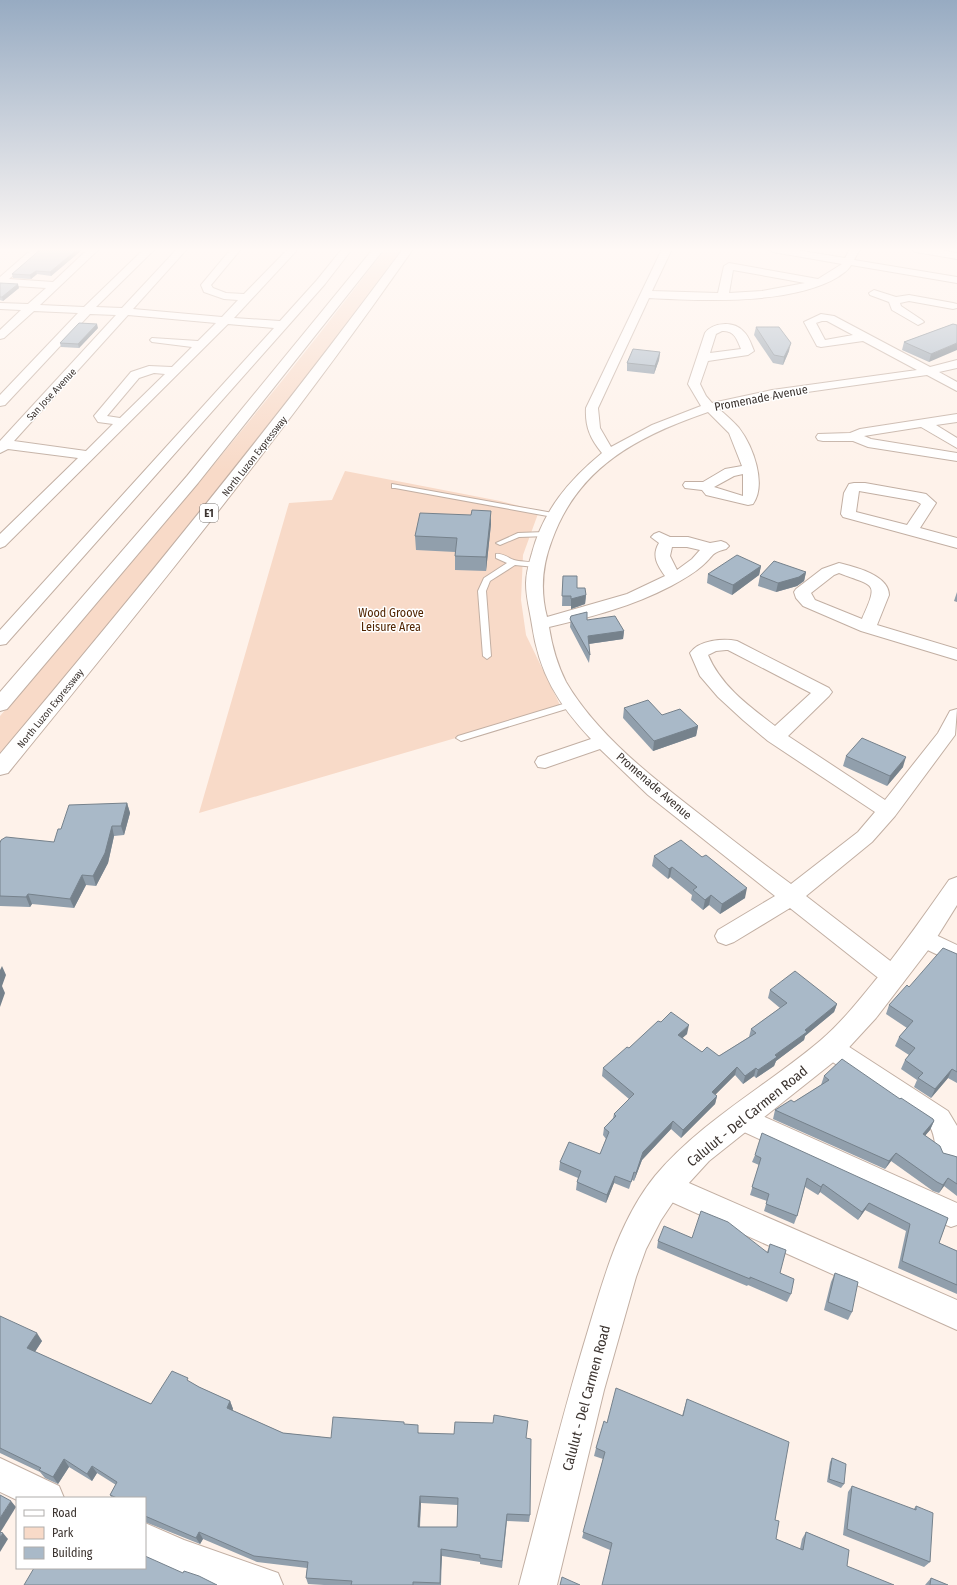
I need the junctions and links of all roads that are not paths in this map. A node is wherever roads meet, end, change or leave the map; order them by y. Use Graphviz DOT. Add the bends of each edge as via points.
graph roads {
  1 [pos="15,323"];
  2 [pos="76,323"];
  3 [pos="116,323"];
  4 [pos="224,323"];
  5 [pos="260,323"];
  6 [pos="321,323"];
  7 [pos="355,323"];
  8 [pos="632,323"];
  9 [pos="283,325"];
  10 [pos="0,336"];
  11 [pos="864,337"];
  12 [pos="156,340"];
  13 [pos="201,346"];
  14 [pos="702,358"];
  15 [pos="957,364"];
  16 [pos="174,370"];
  17 [pos="927,371"];
  18 [pos="957,387"];
  19 [pos="0,402"];
  20 [pos="710,408"];
  21 [pos="957,418"];
  22 [pos="124,422"];
  23 [pos="925,424"];
  24 [pos="823,437"];
  25 [pos="855,437"];
  26 [pos="957,444"];
  27 [pos="2,447"];
  28 [pos="610,454"];
  29 [pos="88,455"];
  30 [pos="957,457"];
  31 [pos="748,469"];
  32 [pos="690,485"];
  33 [pos="395,486"];
  34 [pos="706,486"];
  35 [pos="553,515"];
  36 [pos="911,530"];
  37 [pos="545,534"];
  38 [pos="0,543"];
  39 [pos="500,543"];
  40 [pos="957,543"];
  41 [pos="499,556"];
  42 [pos="512,563"];
  43 [pos="535,565"];
  44 [pos="674,577"];
  45 [pos="540,624"];
  46 [pos="867,627"];
  47 [pos="0,640"];
  48 [pos="957,655"];
  49 [pos="487,656"];
  50 [pos="573,704"];
  51 [pos="0,705"];
  52 [pos="957,714"];
  53 [pos="775,737"];
  54 [pos="461,738"];
  55 [pos="604,741"];
  56 [pos="545,762"];
  57 [pos="0,768"];
  58 [pos="888,811"];
  59 [pos="957,886"];
  60 [pos="790,897"];
  61 [pos="726,936"];
  62 [pos="923,938"];
  63 [pos="957,955"];
  64 [pos="894,977"];
  65 [pos="831,1048"];
  66 [pos="740,1118"];
  67 [pos="948,1151"];
  68 [pos="666,1186"];
  69 [pos="951,1214"];
  70 [pos="957,1315"];
  71 [pos="0,1474"];
  72 [pos="45,1497"];
  73 [pos="146,1540"];
  74 [pos="266,1585"];
  75 [pos="538,1585"];
  1 -- 10 [label="street"];
  2 -- 19 [label="street"];
  3 -- 27 [label="street, San Jose Avenue"];
  4 -- 13 [label="street"];
  5 -- 9 [label="street"];
  6 -- 51 [label="main road" via="182,494"];
  7 -- 57 [label="main road, North Luzon Expressway / E1" via="227,490"];
  8 -- 28 [label="street" via="592,408 591,420 597,440"];
  9 -- 47 [label="street"];
  11 -- 17 [label="street"];
  12 -- 13 [label="street"];
  13 -- 16 [label="street"];
  14 -- 14 [label="street" via="714,330 725,324 739,333 748,351"];
  14 -- 20 [label="street" via="694,384 696,391"];
  15 -- 17 [label="street, Promenade Avenue"];
  16 -- 22 [label="street"];
  16 -- 22 [label="street" via="153,369 135,375 100,416 103,419"];
  17 -- 18 [label="street"];
  17 -- 20 [label="street, Promenade Avenue" via="874,381 775,393"];
  20 -- 28 [label="street, Promenade Avenue" via="655,428"];
  20 -- 31 [label="street" via="735,432"];
  21 -- 23 [label="street"];
  22 -- 29 [label="street"];
  23 -- 25 [label="street" via="860,433"];
  23 -- 26 [label="street"];
  24 -- 25 [label="street"];
  25 -- 30 [label="street" via="868,442"];
  27 -- 29 [label="street"];
  28 -- 35 [label="street, Promenade Avenue" via="577,481"];
  29 -- 38 [label="street"];
  31 -- 34 [label="street" via="730,472"];
  31 -- 34 [label="street" via="753,482 748,501 711,492"];
  32 -- 34 [label="street"];
  33 -- 35 [label="lane"];
  35 -- 37 [label="street, Promenade Avenue"];
  36 -- 36 [label="street" via="848,514 851,491 854,487 865,487 927,500 929,503"];
  36 -- 40 [label="street"];
  37 -- 39 [label="lane" via="518,535"];
  37 -- 43 [label="street, Promenade Avenue"];
  41 -- 42 [label="lane"];
  42 -- 43 [label="lane"];
  42 -- 49 [label="lane" via="487,580 482,591"];
  43 -- 45 [label="street, Promenade Avenue" via="533,588"];
  44 -- 44 [label="street" via="698,563 715,547 662,539 662,561"];
  44 -- 45 [label="street" via="624,600 580,615"];
  45 -- 50 [label="street, Promenade Avenue" via="550,665"];
  46 -- 46 [label="street" via="809,603 802,592 832,569 839,568 875,581 881,595"];
  46 -- 48 [label="street"];
  50 -- 54 [label="lane"];
  50 -- 55 [label="street, Promenade Avenue"];
  52 -- 58 [label="street" via="946,735"];
  53 -- 53 [label="street" via="742,710 711,679 700,660 699,653 708,647 731,645 823,692"];
  53 -- 58 [label="street"];
  55 -- 56 [label="street"];
  55 -- 60 [label="street, Promenade Avenue" via="629,768 655,790"];
  58 -- 60 [label="street" via="864,837"];
  59 -- 62 [label="main road, Calulut - Del Carmen Road"];
  60 -- 61 [label="street"];
  60 -- 64 [label="street, Promenade Avenue"];
  62 -- 63 [label="street"];
  62 -- 64 [label="main road, Calulut - Del Carmen Road"];
  64 -- 65 [label="main road, Calulut - Del Carmen Road"];
  65 -- 66 [label="main road, Calulut - Del Carmen Road"];
  65 -- 67 [label="street" via="939,1119 945,1128"];
  66 -- 68 [label="main road, Calulut - Del Carmen Road" via="699,1152"];
  66 -- 69 [label="street"];
  68 -- 70 [label="street"];
  68 -- 75 [label="main road, Calulut - Del Carmen Road" via="632,1243 620,1277 587,1390"];
  71 -- 72 [label="street"];
  73 -- 74 [label="street" via="181,1556"];
}
